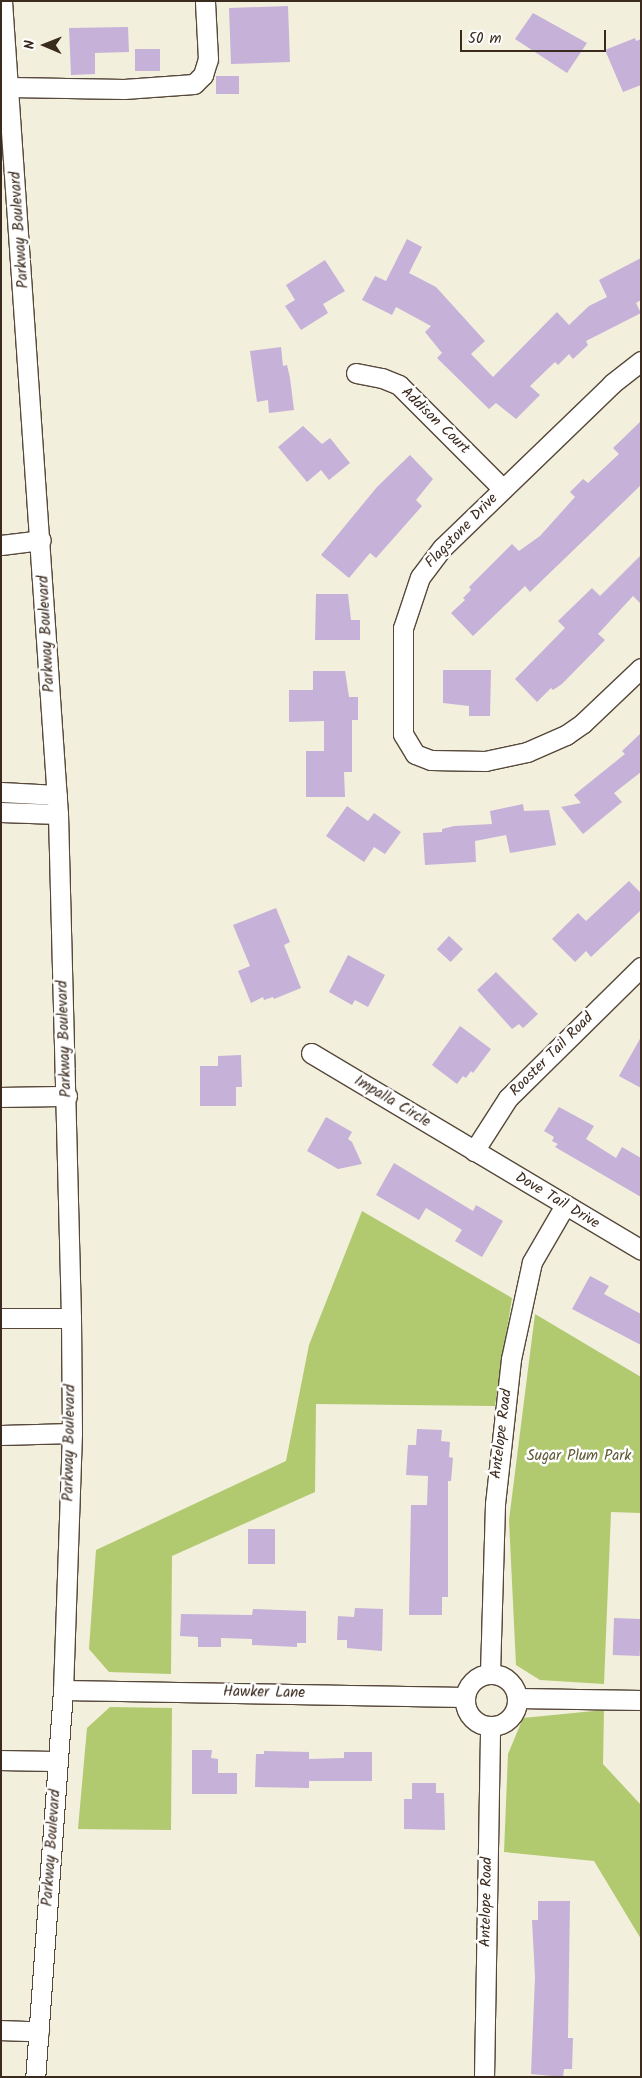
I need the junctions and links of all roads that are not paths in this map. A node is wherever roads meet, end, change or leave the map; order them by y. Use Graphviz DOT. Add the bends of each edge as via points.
graph roads {
  1 [pos="2,1"];
  2 [pos="206,1"];
  3 [pos="10,87"];
  4 [pos="641,361"];
  5 [pos="356,373"];
  6 [pos="503,489"];
  7 [pos="41,540"];
  8 [pos="1,545"];
  9 [pos="641,668"];
  10 [pos="1,792"];
  11 [pos="57,795"];
  12 [pos="1,812"];
  13 [pos="58,814"];
  14 [pos="640,969"];
  15 [pos="311,1053"];
  16 [pos="67,1096"];
  17 [pos="1,1097"];
  18 [pos="474,1151"];
  19 [pos="565,1205"];
  20 [pos="641,1250"];
  21 [pos="1,1318"];
  22 [pos="71,1318"];
  23 [pos="72,1433"];
  24 [pos="1,1435"];
  25 [pos="490,1673"];
  26 [pos="63,1690"];
  27 [pos="464,1697"];
  28 [pos="516,1698"];
  29 [pos="641,1700"];
  30 [pos="490,1726"];
  31 [pos="1,1760"];
  32 [pos="58,1761"];
  33 [pos="1,2030"];
  34 [pos="39,2032"];
  35 [pos="35,2077"];
  36 [pos="484,2077"];
  1 -- 3 [label="street, Parkway Boulevard"];
  2 -- 3 [label="street" via="208,58 203,75 194,84 124,89"];
  3 -- 7 [label="street, Parkway Boulevard"];
  4 -- 6 [label="street, Flagstone Drive" via="612,384"];
  5 -- 6 [label="street, Addison Court" via="399,385"];
  6 -- 9 [label="street, Flagstone Drive" via="436,554 412,593 404,628 402,729 407,745 415,754 431,760 499,759 528,752 566,735"];
  7 -- 8 [label="street"];
  7 -- 11 [label="street, Parkway Boulevard"];
  10 -- 11 [label="street"];
  11 -- 13 [label="street, Parkway Boulevard"];
  12 -- 13 [label="street"];
  13 -- 16 [label="street, Parkway Boulevard"];
  14 -- 18 [label="street, Rooster Tail Road" via="512,1093"];
  15 -- 18 [label="street, Impalla Circle"];
  16 -- 17 [label="street"];
  16 -- 22 [label="street, Parkway Boulevard"];
  18 -- 19 [label="street, Dove Tail Drive"];
  19 -- 20 [label="street, Dove Tail Drive"];
  19 -- 25 [label="street, Antelope Road" via="532,1262 511,1359 495,1504"];
  21 -- 22 [label="street"];
  22 -- 23 [label="street, Parkway Boulevard"];
  23 -- 24 [label="street"];
  23 -- 26 [label="street, Parkway Boulevard"];
  25 -- 27 [label="street" via="470,1683"];
  25 -- 28 [label="street" via="505,1677 512,1683"];
  26 -- 27 [label="street, Hawker Lane"];
  26 -- 32 [label="street, Parkway Boulevard"];
  27 -- 30 [label="street" via="473,1719"];
  28 -- 29 [label="street"];
  28 -- 30 [label="street" via="512,1716 499,1726"];
  30 -- 36 [label="street, Antelope Road"];
  31 -- 32 [label="street"];
  32 -- 34 [label="street, Parkway Boulevard"];
  33 -- 34 [label="street"];
  34 -- 35 [label="street, Parkway Boulevard"];
}
